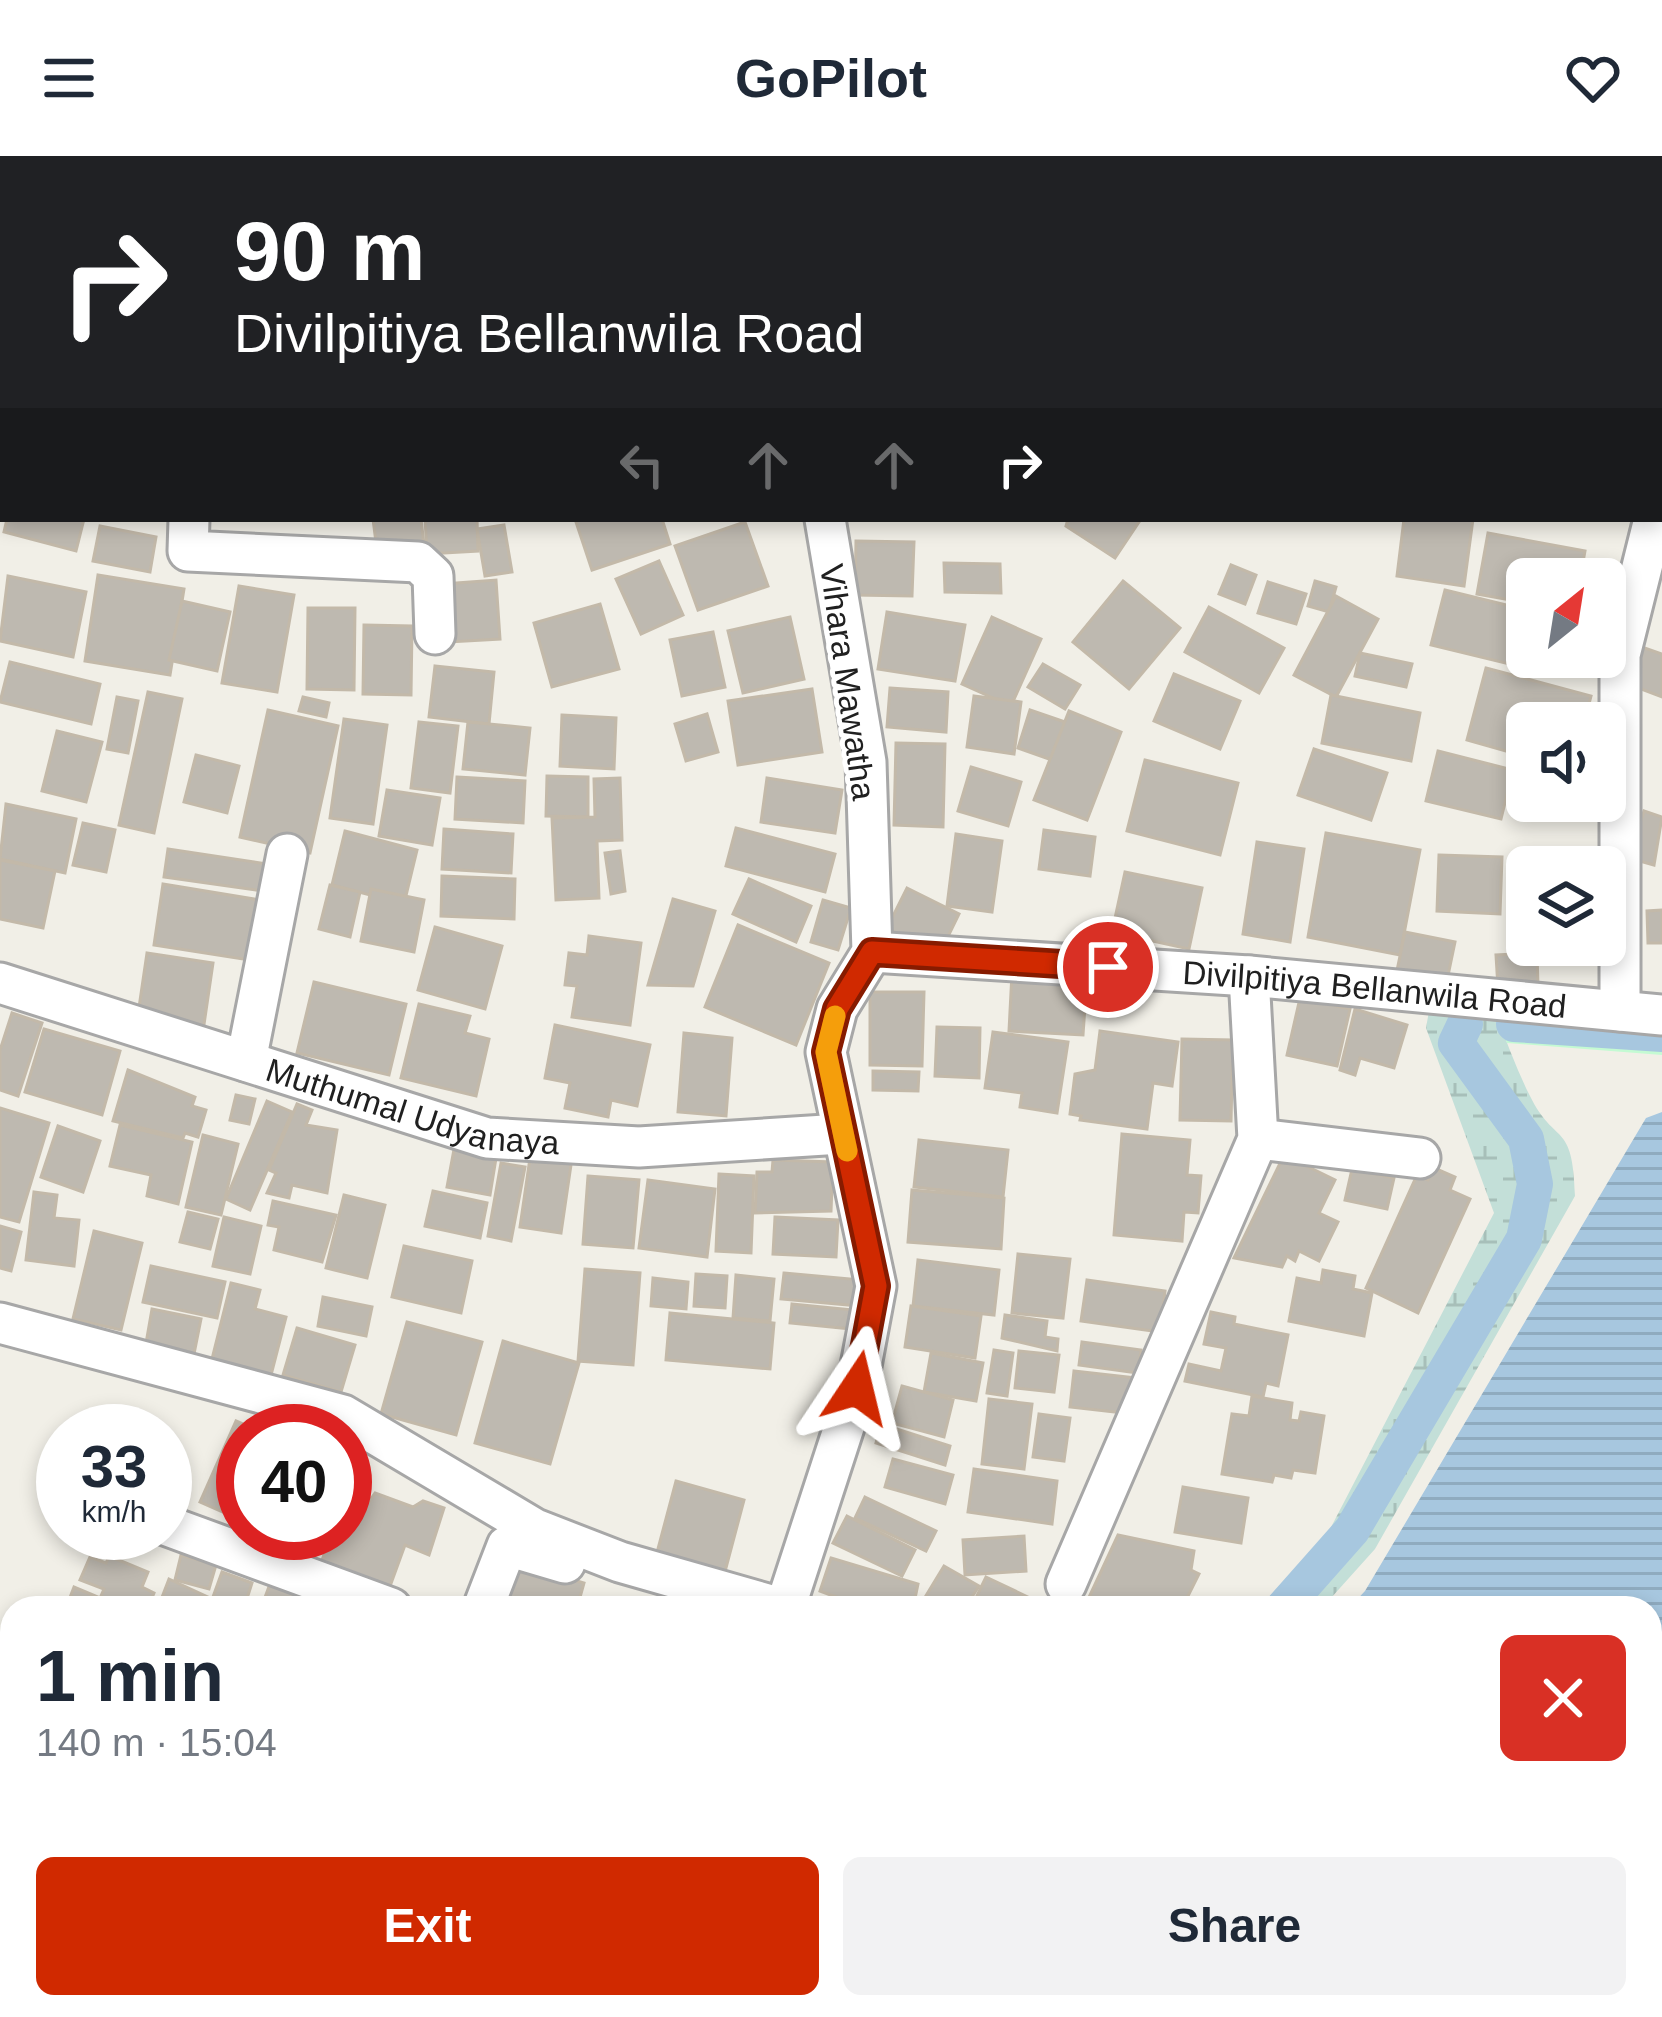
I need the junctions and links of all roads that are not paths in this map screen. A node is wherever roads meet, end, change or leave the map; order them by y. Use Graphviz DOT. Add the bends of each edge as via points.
graph roads {
  1 [pos="189,522"];
  2 [pos="826,522"];
  3 [pos="1653,522"];
  4 [pos="435,634"];
  5 [pos="287,854"];
  6 [pos="872,952"];
  7 [pos="1249,976"];
  8 [pos="0,983"];
  9 [pos="1621,1010"];
  10 [pos="1662,1015"];
  11 [pos="246,1061"];
  12 [pos="842,1134"];
  13 [pos="1258,1139"];
  14 [pos="1420,1158"];
  15 [pos="0,1323"];
  16 [pos="192,1535"];
  17 [pos="1066,1584"];
  18 [pos="358,1596"];
  19 [pos="488,1596"];
  20 [pos="676,1596"];
  21 [pos="740,1596"];
  22 [pos="787,1596"];
  1 -- 4 [label="street" via="188,551 418,562 433,576"];
  2 -- 6 [label="street, Vihara Mawatha" via="866,762"];
  3 -- 9 [label="street" via="1620,656"];
  5 -- 11 [label="street"];
  6 -- 7 [label="street, Divilpitiya Bellanwila Road"];
  6 -- 12 [label="street" via="837,1009 826,1052"];
  7 -- 9 [label="street, Divilpitiya Bellanwila Road"];
  7 -- 13 [label="street"];
  8 -- 11 [label="street, Muthumal Udyanaya"];
  9 -- 10 [label="street, Divilpitiya Bellanwila Road"];
  11 -- 12 [label="street, Muthumal Udyanaya" via="487,1138 639,1148"];
  12 -- 22 [label="street" via="876,1286 857,1388"];
  13 -- 14 [label="street"];
  13 -- 17 [label="street"];
  15 -- 21 [label="street" via="343,1415 535,1529"];
  16 -- 18 [label="street"];
  19 -- 20 [label="street" via="507,1546"];
}
